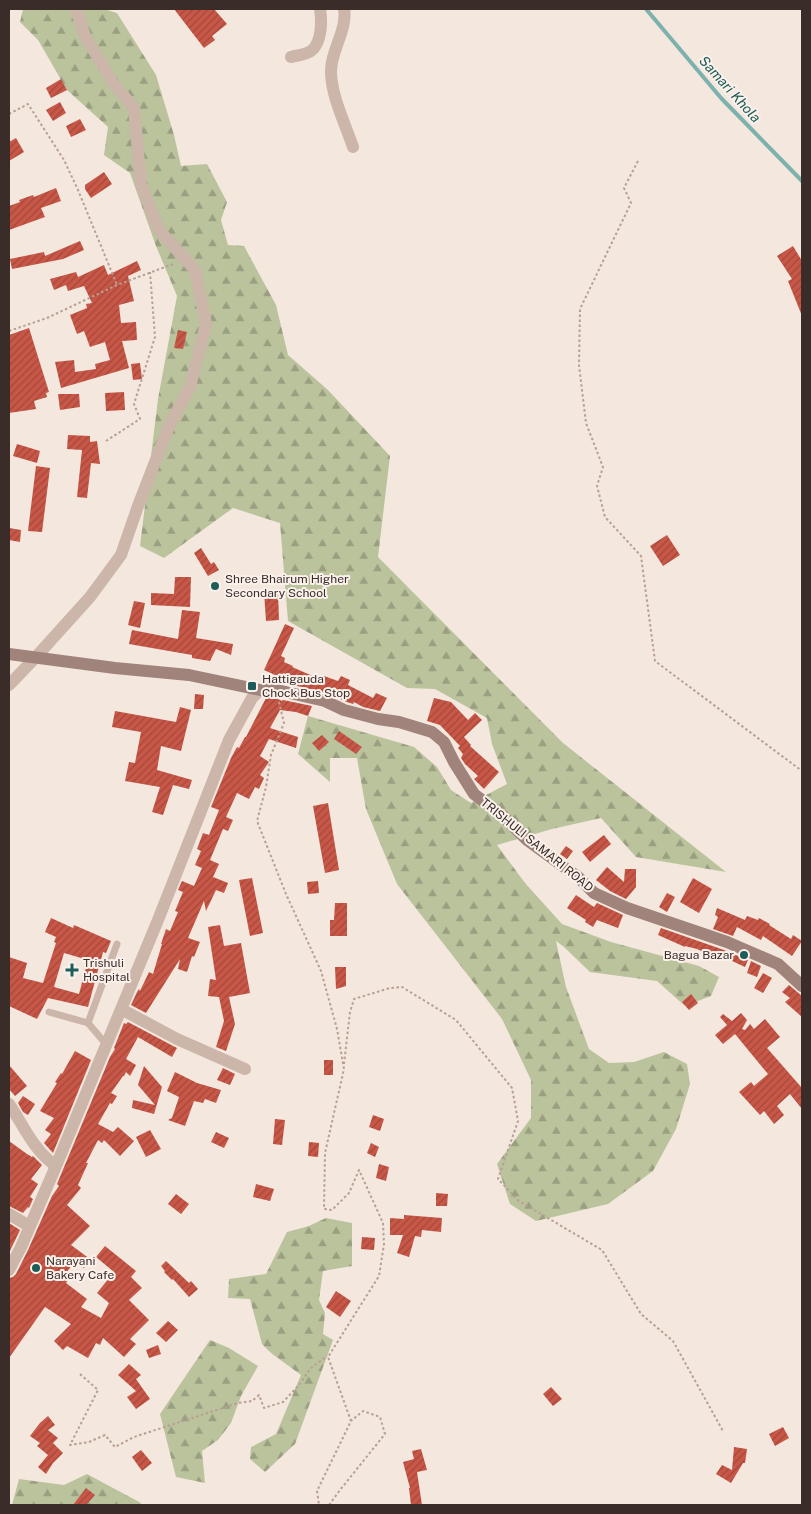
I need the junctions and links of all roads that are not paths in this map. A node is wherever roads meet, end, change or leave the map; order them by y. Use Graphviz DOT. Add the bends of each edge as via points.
graph roads {
  1 [pos="76,9"];
  2 [pos="320,9"];
  3 [pos="344,9"];
  4 [pos="291,57"];
  5 [pos="353,147"];
  6 [pos="9,654"];
  7 [pos="35,658"];
  8 [pos="9,685"];
  9 [pos="260,690"];
  10 [pos="117,944"];
  11 [pos="802,986"];
  12 [pos="121,1009"];
  13 [pos="49,1012"];
  14 [pos="88,1023"];
  15 [pos="106,1044"];
  16 [pos="245,1069"];
  17 [pos="9,1104"];
  18 [pos="56,1166"];
  19 [pos="9,1214"];
  20 [pos="29,1226"];
  21 [pos="9,1270"];
  1 -- 7 [label="street" via="85,36 108,76 134,108 141,185 159,230 195,270 206,324 190,387 168,426 121,555 90,598"];
  2 -- 4 [label="street" via="320,35 313,50"];
  3 -- 5 [label="street" via="331,71 334,94"];
  6 -- 7 [label="street, TRISHULI SAMARI ROAD"];
  7 -- 8 [label="street"];
  7 -- 9 [label="street, TRISHULI SAMARI ROAD" via="189,675"];
  9 -- 11 [label="street, TRISHULI SAMARI ROAD" via="277,690 432,732 444,742 474,794 594,893 778,964"];
  9 -- 12 [label="street" via="252,698 229,740"];
  10 -- 14 [label="lane"];
  12 -- 15 [label="street"];
  12 -- 16 [label="street" via="176,1039"];
  13 -- 14 [label="lane"];
  14 -- 15 [label="lane"];
  15 -- 18 [label="street"];
  17 -- 18 [label="street" via="29,1139"];
  18 -- 20 [label="street"];
  19 -- 20 [label="street"];
  20 -- 21 [label="street"];
}
